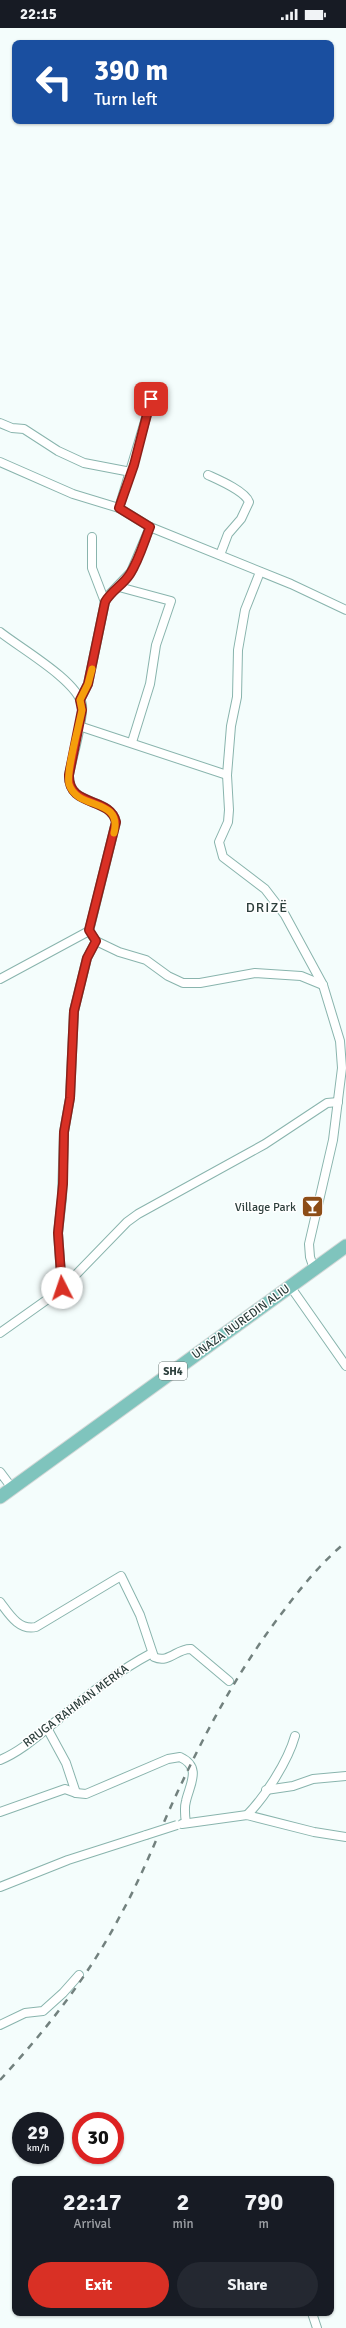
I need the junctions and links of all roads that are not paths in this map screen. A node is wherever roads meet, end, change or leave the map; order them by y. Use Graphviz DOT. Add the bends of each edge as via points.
graph roads {
  1 [pos="155,388"];
  2 [pos="0,423"];
  3 [pos="0,462"];
  4 [pos="131,472"];
  5 [pos="208,475"];
  6 [pos="119,508"];
  7 [pos="150,527"];
  8 [pos="92,538"];
  9 [pos="220,555"];
  10 [pos="260,572"];
  11 [pos="119,587"];
  12 [pos="105,602"];
  13 [pos="346,610"];
  14 [pos="0,632"];
  15 [pos="80,700"];
  16 [pos="79,726"];
  17 [pos="132,742"];
  18 [pos="227,775"];
  19 [pos="89,930"];
  20 [pos="96,941"];
  21 [pos="0,979"];
  22 [pos="323,985"];
  23 [pos="338,1102"];
  24 [pos="346,1246"];
  25 [pos="314,1269"];
  26 [pos="290,1286"];
  27 [pos="62,1288"];
  28 [pos="0,1333"];
  29 [pos="346,1366"];
  30 [pos="0,1472"];
  31 [pos="12,1488"];
  32 [pos="0,1497"];
  33 [pos="0,1602"];
  34 [pos="152,1653"];
  35 [pos="228,1681"];
  36 [pos="46,1728"];
  37 [pos="295,1736"];
  38 [pos="0,1760"];
  39 [pos="346,1776"];
  40 [pos="75,1790"];
  41 [pos="266,1790"];
  42 [pos="0,1812"];
  43 [pos="247,1815"];
  44 [pos="182,1824"];
  45 [pos="346,1837"];
  46 [pos="0,1887"];
  47 [pos="79,1975"];
  48 [pos="0,2025"];
  49 [pos="313,2316"];
  50 [pos="317,2328"];
  1 -- 4 [label="street"];
  2 -- 4 [label="street" via="24,429 58,451 84,463"];
  3 -- 6 [label="street" via="72,494"];
  4 -- 6 [label="street"];
  5 -- 9 [label="street" via="232,487 248,498 249,502 241,519 228,534"];
  6 -- 7 [label="street"];
  7 -- 9 [label="street"];
  7 -- 11 [label="street" via="131,572"];
  8 -- 12 [label="street" via="92,568"];
  9 -- 10 [label="street"];
  10 -- 13 [label="street"];
  10 -- 18 [label="street" via="245,610 238,650 236,697"];
  11 -- 12 [label="street"];
  11 -- 17 [label="street" via="170,601 156,645 150,684"];
  12 -- 15 [label="street" via="88,684"];
  14 -- 15 [label="street" via="66,680"];
  15 -- 16 [label="street" via="82,710"];
  16 -- 17 [label="street"];
  16 -- 19 [label="street" via="69,775 70,784 81,798 108,810 116,822"];
  17 -- 18 [label="street"];
  18 -- 22 [label="street" via="228,822 219,842 223,857 264,889 277,903"];
  19 -- 20 [label="street"];
  19 -- 21 [label="street"];
  20 -- 22 [label="street" via="119,952 146,960 183,983 200,984 255,973 301,976"];
  20 -- 27 [label="street" via="87,958 74,1011 70,1098 64,1132 63,1184 58,1233"];
  22 -- 23 [label="street" via="342,1055"];
  23 -- 25 [label="street" via="327,1172 309,1244"];
  23 -- 27 [label="street" via="327,1103 265,1144 138,1214"];
  24 -- 25 [label="main road, UNAZA NUREDIN ALIU / SH4"];
  25 -- 26 [label="main road, UNAZA NUREDIN ALIU / SH4"];
  26 -- 29 [label="street"];
  26 -- 31 [label="main road, UNAZA NUREDIN ALIU / SH4"];
  27 -- 28 [label="street"];
  30 -- 31 [label="street"];
  31 -- 32 [label="main road, UNAZA NUREDIN ALIU / SH4"];
  33 -- 34 [label="street" via="17,1623 28,1628 36,1627 121,1576 148,1634"];
  34 -- 35 [label="street" via="154,1657 163,1659 191,1648"];
  34 -- 36 [label="street, RRUGA RAHMAN MERKA" via="101,1684"];
  36 -- 38 [label="street, RRUGA RAHMAN MERKA" via="8,1757"];
  36 -- 40 [label="street" via="66,1763"];
  37 -- 41 [label="street" via="289,1755"];
  39 -- 41 [label="street" via="312,1779 293,1786"];
  40 -- 42 [label="street" via="65,1789"];
  40 -- 44 [label="street" via="86,1794 168,1759 180,1757 194,1772"];
  41 -- 43 [label="street" via="259,1803"];
  43 -- 44 [label="street"];
  43 -- 45 [label="street" via="314,1832"];
  44 -- 46 [label="street, bridge" via="68,1860"];
  47 -- 48 [label="street" via="43,2011 25,2013"];
  49 -- 50 [label="street"];
}
